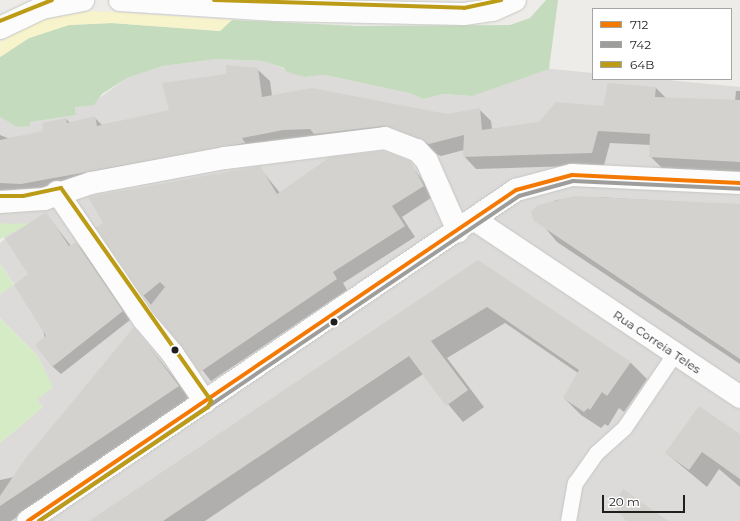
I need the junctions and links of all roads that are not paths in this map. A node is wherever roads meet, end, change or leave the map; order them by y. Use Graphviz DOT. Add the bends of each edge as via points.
graph roads {
  1 [pos="83,0"];
  2 [pos="120,0"];
  3 [pos="515,0"];
  4 [pos="0,28"];
  5 [pos="740,183"];
  6 [pos="57,192"];
  7 [pos="0,202"];
  8 [pos="467,226"];
  9 [pos="675,353"];
  10 [pos="740,397"];
  11 [pos="205,402"];
  12 [pos="28,521"];
  13 [pos="568,521"];
  1 -- 4 [label="street" via="42,8"];
  2 -- 3 [label="street" via="305,11 464,14 493,10"];
  5 -- 8 [label="street" via="594,174 556,177 516,190"];
  6 -- 7 [label="street" via="44,199"];
  6 -- 8 [label="street" via="225,158 385,138 417,150 427,161"];
  6 -- 11 [label="street" via="144,320 172,353"];
  8 -- 9 [label="street, Rua Correia Teles"];
  8 -- 11 [label="street"];
  9 -- 10 [label="street, Rua Correia Teles"];
  9 -- 13 [label="lane" via="624,428 596,453 575,483"];
  11 -- 12 [label="street"];
}
